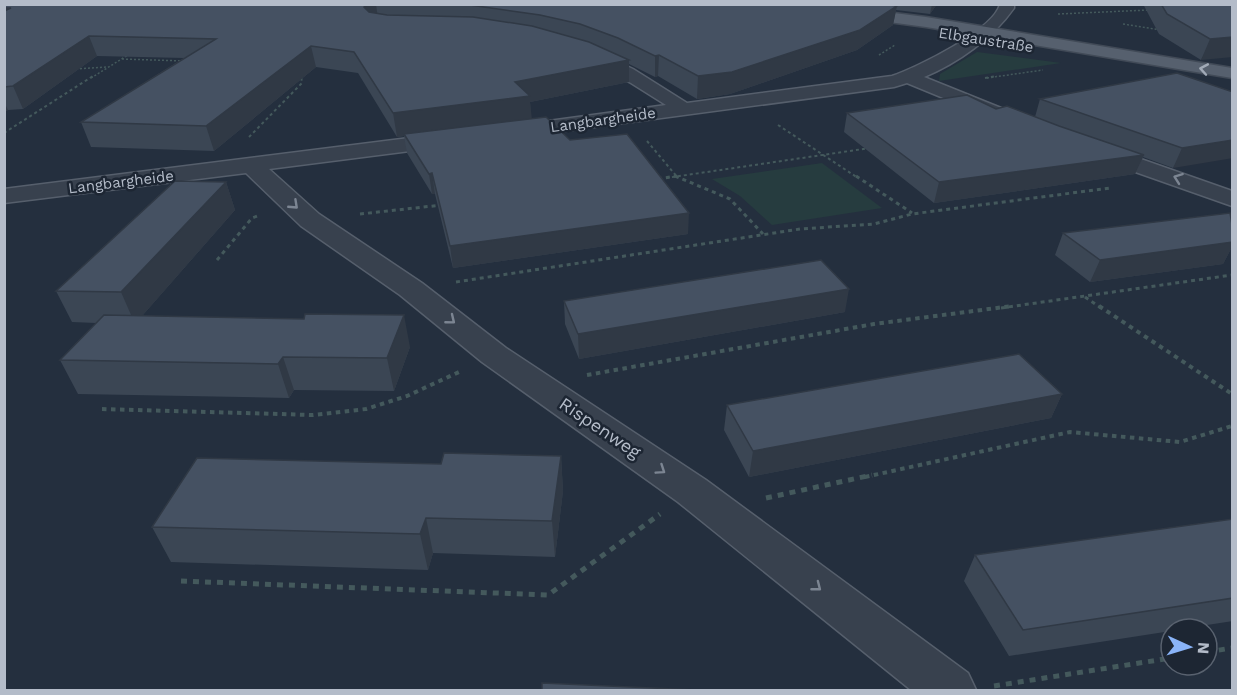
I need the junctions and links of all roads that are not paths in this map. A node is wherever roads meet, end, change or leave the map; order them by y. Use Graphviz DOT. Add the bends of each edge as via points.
graph roads {
  1 [pos="1007,4"];
  2 [pos="790,5"];
  3 [pos="980,35"];
  4 [pos="576,51"];
  5 [pos="1233,73"];
  6 [pos="909,77"];
  7 [pos="683,109"];
  8 [pos="1015,120"];
  9 [pos="489,135"];
  10 [pos="466,138"];
  11 [pos="1084,146"];
  12 [pos="234,167"];
  13 [pos="4,196"];
  14 [pos="1233,199"];
  15 [pos="950,690"];
  1 -- 3 [label="street, Langbargheide" via="1002,15"];
  2 -- 3 [label="main road, Elbgaustraße" via="855,20"];
  5 -- 3 [label="main road, Elbgaustraße, one-way" via="1101,57"];
  3 -- 6 [label="street, Langbargheide" via="941,63"];
  4 -- 7 [label="street" via="650,83"];
  6 -- 7 [label="street, Langbargheide"];
  6 -- 8 [label="street"];
  7 -- 9 [label="street, Langbargheide"];
  10 -- 12 [label="street, Langbargheide"];
  14 -- 11 [label="street, one-way"];
  12 -- 13 [label="street, Langbargheide"];
  12 -- 15 [label="street, Rispenweg, one-way" via="703,500"];
}
